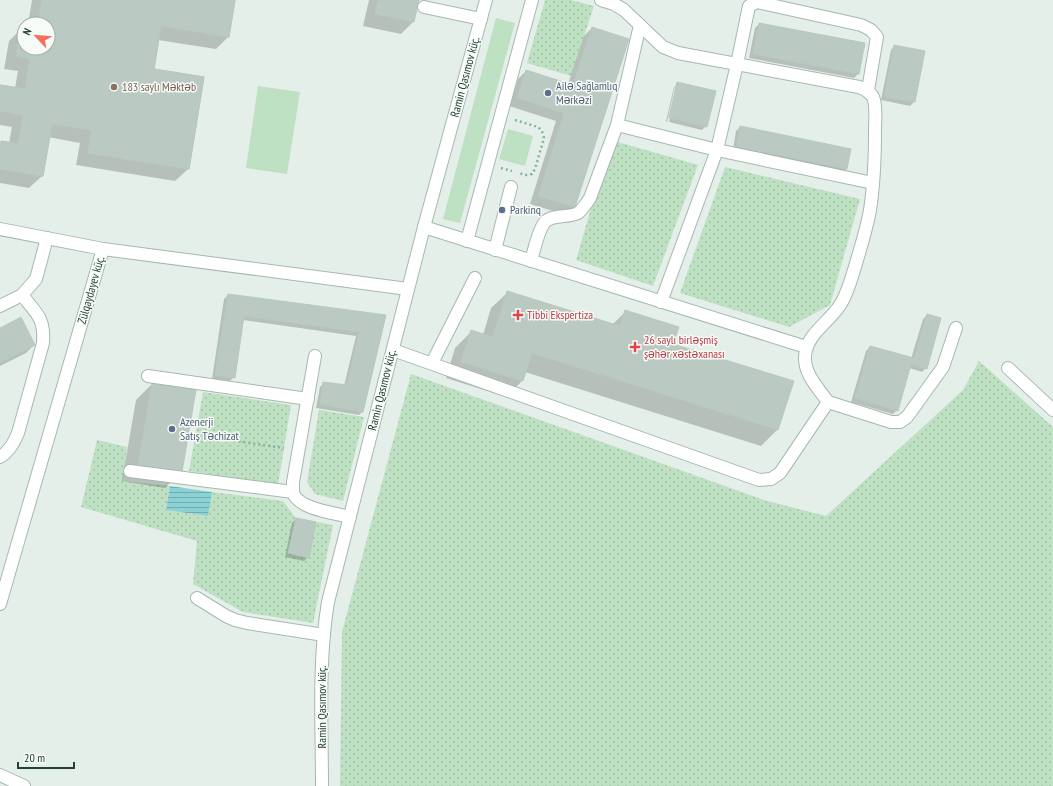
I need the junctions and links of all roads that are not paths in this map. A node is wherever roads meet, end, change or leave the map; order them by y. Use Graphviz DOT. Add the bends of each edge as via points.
graph roads {
  1 [pos="486,0"];
  2 [pos="532,0"];
  3 [pos="601,0"];
  4 [pos="424,7"];
  5 [pos="481,19"];
  6 [pos="640,25"];
  7 [pos="737,64"];
  8 [pos="868,90"];
  9 [pos="617,125"];
  10 [pos="716,150"];
  11 [pos="873,183"];
  12 [pos="511,187"];
  13 [pos="424,228"];
  14 [pos="0,229"];
  15 [pos="47,238"];
  16 [pos="467,241"];
  17 [pos="103,249"];
  18 [pos="495,250"];
  19 [pos="531,261"];
  20 [pos="475,278"];
  21 [pos="408,289"];
  22 [pos="22,295"];
  23 [pos="661,302"];
  24 [pos="0,306"];
  25 [pos="956,328"];
  26 [pos="806,347"];
  27 [pos="393,350"];
  28 [pos="315,356"];
  29 [pos="432,363"];
  30 [pos="1008,368"];
  31 [pos="148,376"];
  32 [pos="308,399"];
  33 [pos="828,402"];
  34 [pos="1053,410"];
  35 [pos="0,457"];
  36 [pos="130,471"];
  37 [pos="293,492"];
  38 [pos="350,517"];
  39 [pos="197,598"];
  40 [pos="0,604"];
  41 [pos="324,635"];
  42 [pos="0,775"];
  43 [pos="24,786"];
  44 [pos="322,786"];
  1 -- 5 [label="street, Ramin Qasımov küç."];
  2 -- 16 [label="street"];
  3 -- 6 [label="street" via="624,10"];
  4 -- 5 [label="street"];
  5 -- 13 [label="street, Ramin Qasımov küç."];
  6 -- 7 [label="street" via="663,47 678,53"];
  6 -- 9 [label="street"];
  7 -- 8 [label="street"];
  7 -- 8 [label="street" via="749,6 757,2 861,25 871,30 877,38"];
  7 -- 10 [label="street"];
  8 -- 11 [label="street" via="873,98 875,110"];
  9 -- 10 [label="street"];
  9 -- 19 [label="street" via="585,206 577,213 546,221 541,227"];
  10 -- 11 [label="street"];
  10 -- 23 [label="street"];
  11 -- 26 [label="street" via="870,210 849,287 838,309 811,336"];
  12 -- 18 [label="street"];
  13 -- 16 [label="street"];
  13 -- 21 [label="street, Ramin Qasımov küç."];
  14 -- 15 [label="street"];
  15 -- 17 [label="street"];
  15 -- 22 [label="street" via="36,279"];
  16 -- 18 [label="street"];
  17 -- 21 [label="street, Zülqaydayev küç."];
  17 -- 40 [label="street, Zülqaydayev küç."];
  18 -- 19 [label="street"];
  19 -- 23 [label="street"];
  20 -- 29 [label="street"];
  21 -- 27 [label="street, Ramin Qasımov küç."];
  22 -- 24 [label="street"];
  22 -- 35 [label="street" via="42,320 43,343 18,433 14,442"];
  23 -- 26 [label="street"];
  25 -- 33 [label="street" via="943,367 900,422 891,422"];
  26 -- 33 [label="street" via="806,368"];
  27 -- 29 [label="street"];
  27 -- 38 [label="street, Ramin Qasımov küç."];
  28 -- 32 [label="street"];
  29 -- 33 [label="street" via="759,480 771,479 780,473"];
  30 -- 34 [label="street"];
  31 -- 32 [label="street"];
  32 -- 37 [label="street"];
  36 -- 37 [label="street"];
  37 -- 38 [label="street" via="304,506"];
  38 -- 41 [label="street, Ramin Qasımov küç." via="328,602"];
  39 -- 41 [label="street" via="235,620"];
  41 -- 44 [label="street, Ramin Qasımov küç."];
  42 -- 43 [label="street"];
}
